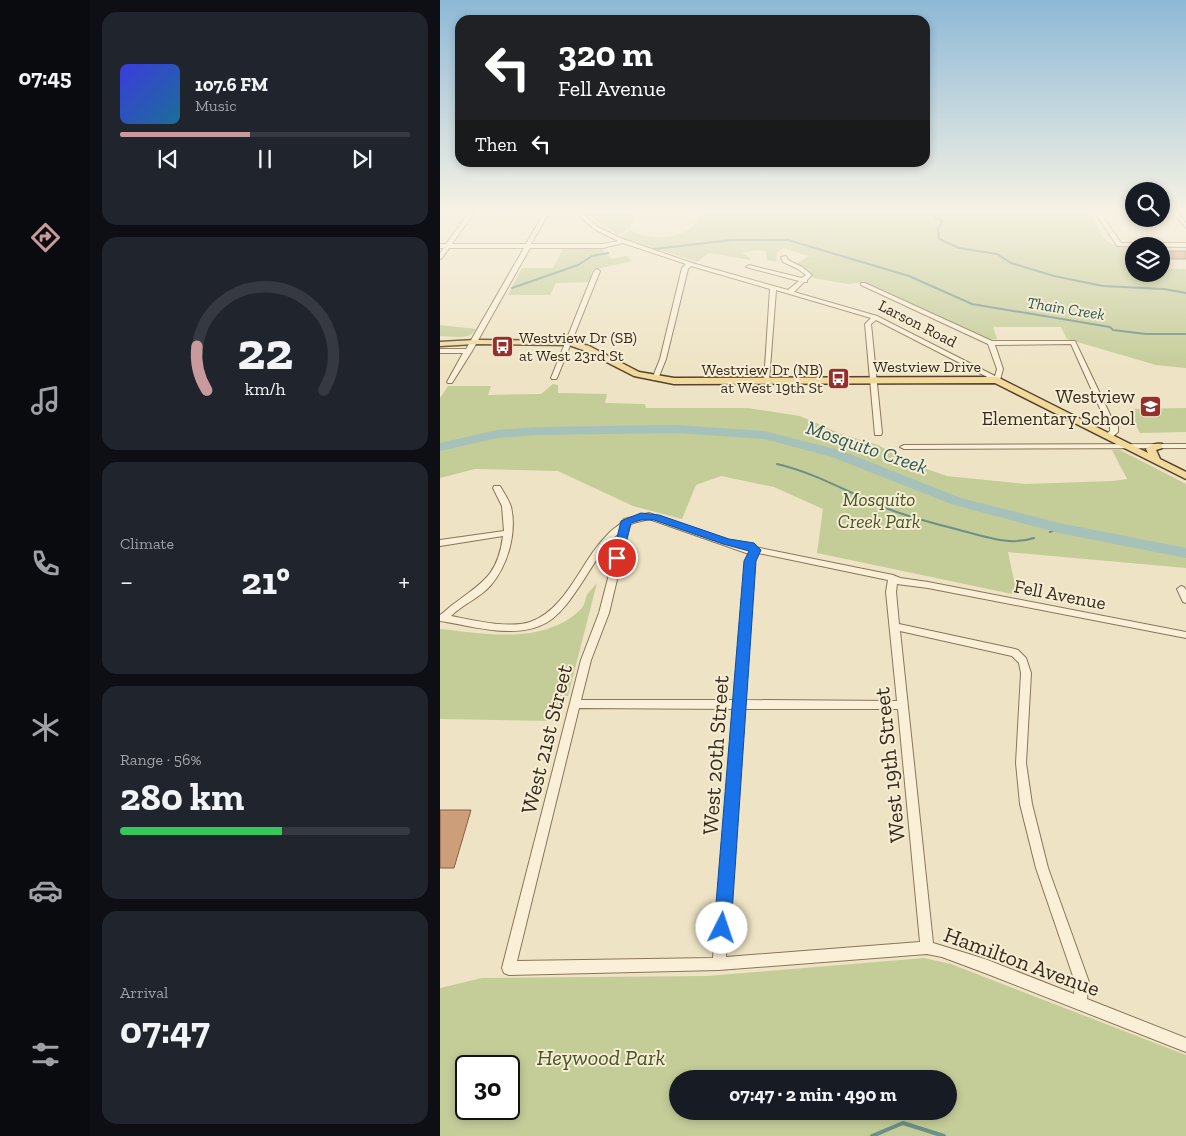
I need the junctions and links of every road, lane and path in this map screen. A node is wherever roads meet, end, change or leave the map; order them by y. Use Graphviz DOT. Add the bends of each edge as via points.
graph roads {
  1 [pos="518,264"];
  2 [pos="690,264"];
  3 [pos="791,264"];
  4 [pos="749,267"];
  5 [pos="597,271"];
  6 [pos="805,281"];
  7 [pos="863,284"];
  8 [pos="773,287"];
  9 [pos="790,292"];
  10 [pos="875,316"];
  11 [pos="440,339"];
  12 [pos="475,342"];
  13 [pos="1073,342"];
  14 [pos="569,343"];
  15 [pos="991,343"];
  16 [pos="440,344"];
  17 [pos="440,351"];
  18 [pos="469,351"];
  19 [pos="554,378"];
  20 [pos="655,378"];
  21 [pos="997,380"];
  22 [pos="766,381"];
  23 [pos="874,381"];
  24 [pos="450,382"];
  25 [pos="1111,424"];
  26 [pos="1098,431"];
  27 [pos="878,433"];
  28 [pos="1108,436"];
  29 [pos="1125,446"];
  30 [pos="1159,446"];
  31 [pos="1186,446"];
  32 [pos="904,447"];
  33 [pos="1156,461"];
  34 [pos="1186,476"];
  35 [pos="497,488"];
  36 [pos="627,521"];
  37 [pos="506,533"];
  38 [pos="440,543"];
  39 [pos="755,550"];
  40 [pos="893,578"];
  41 [pos="1181,589"];
  42 [pos="1186,600"];
  43 [pos="442,618"];
  44 [pos="895,627"];
  45 [pos="1186,635"];
  46 [pos="575,704"];
  47 [pos="739,704"];
  48 [pos="903,704"];
  49 [pos="926,948"];
  50 [pos="720,964"];
  51 [pos="508,968"];
  52 [pos="1080,1003"];
  53 [pos="1186,1045"];
  1 -- 12 [label="street"];
  2 -- 8 [label="street, Larson Road"];
  2 -- 20 [label="street" via="685,268 664,358"];
  3 -- 6 [label="street" via="807,273"];
  4 -- 6 [label="street"];
  5 -- 14 [label="street"];
  6 -- 9 [label="street"];
  7 -- 15 [label="street"];
  8 -- 9 [label="street, Larson Road"];
  8 -- 22 [label="street"];
  9 -- 10 [label="street, Larson Road"];
  10 -- 21 [label="street, Larson Road"];
  10 -- 23 [label="street" via="868,324"];
  11 -- 12 [label="main road, Westview Drive"];
  12 -- 14 [label="main road, Westview Drive"];
  12 -- 16 [label="main road, Westview Drive"];
  12 -- 18 [label="street"];
  13 -- 15 [label="street"];
  13 -- 25 [label="street"];
  14 -- 19 [label="street"];
  14 -- 20 [label="main road, Westview Drive" via="586,348 637,374"];
  15 -- 21 [label="street" via="1000,369"];
  17 -- 18 [label="street"];
  18 -- 24 [label="street"];
  20 -- 22 [label="main road, Westview Drive" via="685,382"];
  21 -- 23 [label="main road, Westview Drive"];
  21 -- 26 [label="main road, Larson Road"];
  22 -- 23 [label="main road, Westview Drive"];
  23 -- 27 [label="street"];
  25 -- 26 [label="street"];
  25 -- 28 [label="street" via="1114,432"];
  26 -- 28 [label="main road, Larson Road"];
  28 -- 29 [label="main road, Larson Road"];
  29 -- 30 [label="street"];
  29 -- 32 [label="street"];
  29 -- 33 [label="main road, Larson Road"];
  30 -- 31 [label="street"];
  30 -- 33 [label="main road" via="1151,451"];
  33 -- 34 [label="main road, Larson Road"];
  35 -- 37 [label="street" via="507,508"];
  36 -- 39 [label="street, Fell Avenue" via="641,516 655,517 736,548"];
  36 -- 43 [label="street" via="617,529 558,608 538,623 519,627"];
  36 -- 46 [label="street, West 21st Street" via="604,613 586,660"];
  37 -- 38 [label="street"];
  37 -- 43 [label="street" via="503,557 490,582"];
  39 -- 40 [label="street, Fell Avenue"];
  39 -- 47 [label="street, West 20th Street" via="750,561"];
  40 -- 44 [label="street, West 19th Street" via="891,592"];
  40 -- 45 [label="street, Fell Avenue"];
  41 -- 42 [label="street"];
  44 -- 48 [label="street, West 19th Street"];
  44 -- 52 [label="street" via="1015,653 1023,661 1026,673 1021,763 1026,804 1042,868 1082,982"];
  46 -- 47 [label="street"];
  46 -- 51 [label="street, West 21st Street"];
  47 -- 48 [label="street"];
  47 -- 50 [label="street, West 20th Street"];
  48 -- 49 [label="street, West 19th Street"];
  49 -- 50 [label="street, Hamilton Avenue"];
  49 -- 52 [label="street, Hamilton Avenue" via="985,966"];
  50 -- 51 [label="street, Hamilton Avenue"];
  52 -- 53 [label="street, Hamilton Avenue"];
}
